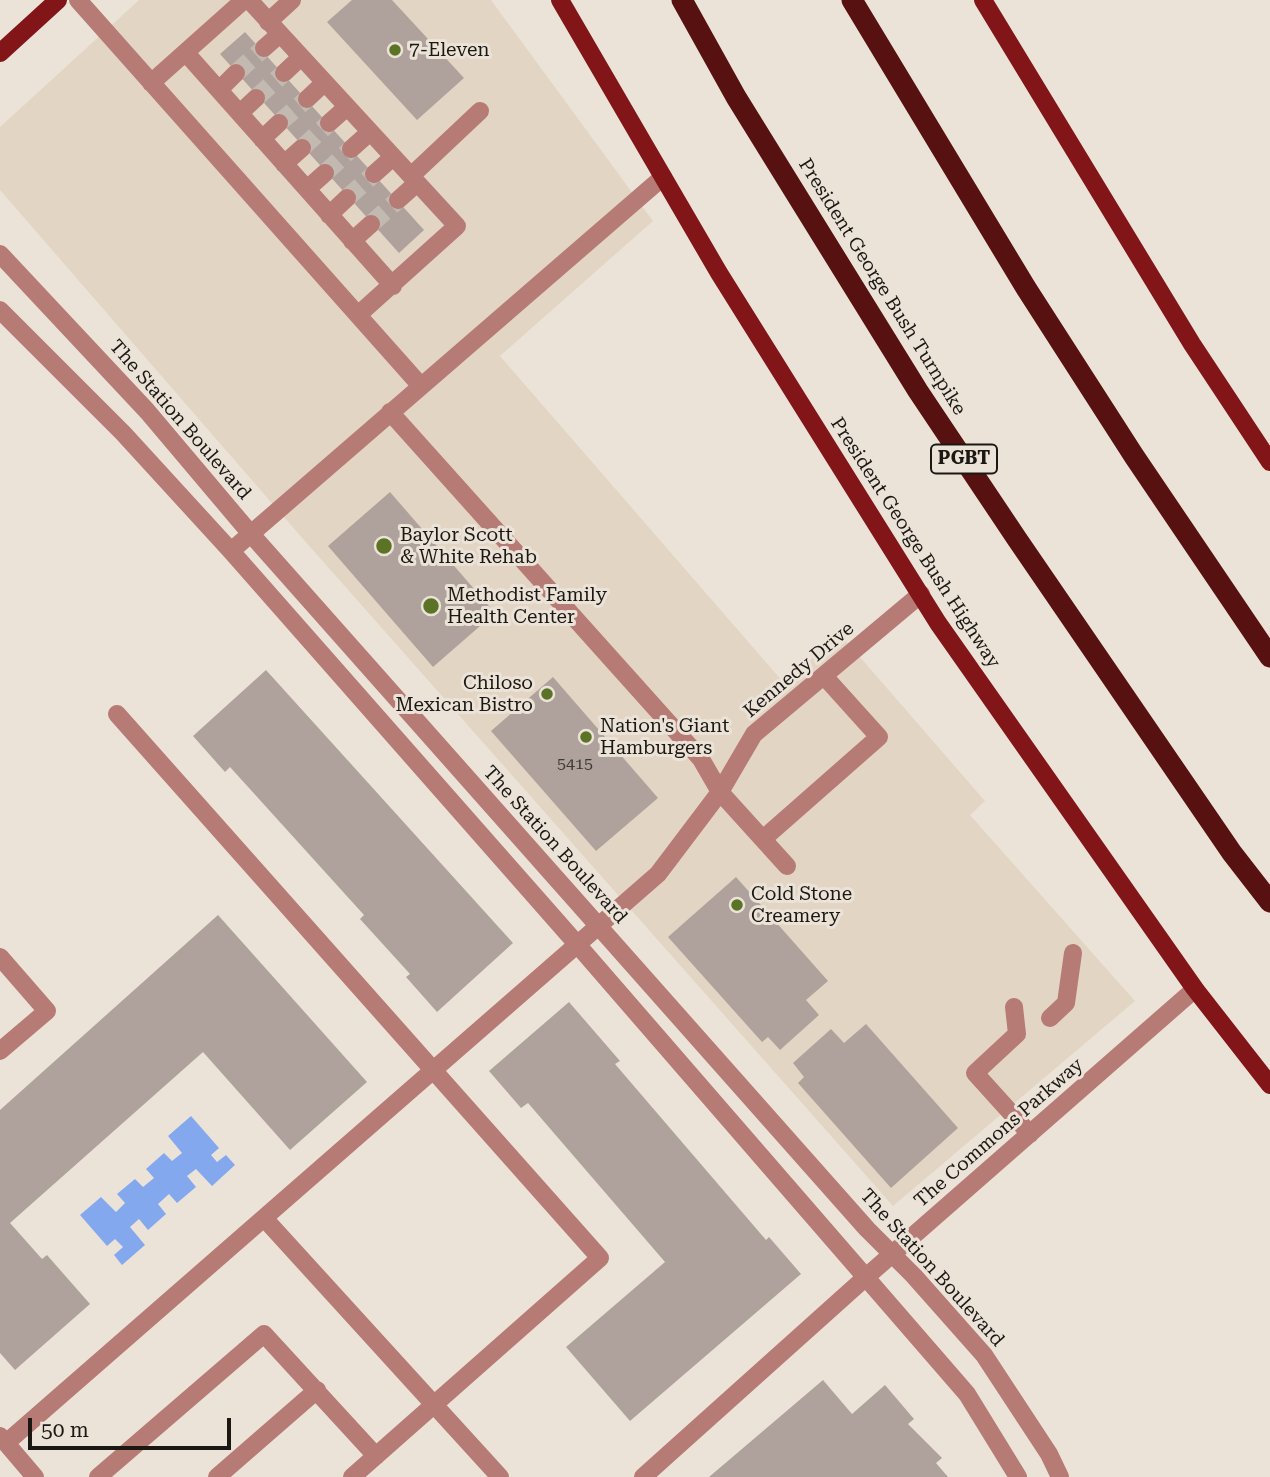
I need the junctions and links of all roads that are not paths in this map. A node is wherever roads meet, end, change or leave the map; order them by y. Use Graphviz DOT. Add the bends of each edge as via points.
graph roads {
  1 [pos="58,0"];
  2 [pos="78,0"];
  3 [pos="246,0"];
  4 [pos="292,0"];
  5 [pos="560,0"];
  6 [pos="682,0"];
  7 [pos="852,0"];
  8 [pos="983,0"];
  9 [pos="274,28"];
  10 [pos="264,48"];
  11 [pos="0,53"];
  12 [pos="186,53"];
  13 [pos="301,57"];
  14 [pos="236,73"];
  15 [pos="284,73"];
  16 [pos="151,83"];
  17 [pos="324,83"];
  18 [pos="219,90"];
  19 [pos="256,98"];
  20 [pos="307,99"];
  21 [pos="347,107"];
  22 [pos="480,111"];
  23 [pos="240,113"];
  24 [pos="279,123"];
  25 [pos="329,123"];
  26 [pos="370,132"];
  27 [pos="262,139"];
  28 [pos="302,148"];
  29 [pos="351,149"];
  30 [pos="393,157"];
  31 [pos="284,164"];
  32 [pos="325,173"];
  33 [pos="374,174"];
  34 [pos="663,177"];
  35 [pos="414,179"];
  36 [pos="307,189"];
  37 [pos="347,198"];
  38 [pos="398,200"];
  39 [pos="329,215"];
  40 [pos="371,224"];
  41 [pos="352,241"];
  42 [pos="0,254"];
  43 [pos="393,286"];
  44 [pos="0,310"];
  45 [pos="358,315"];
  46 [pos="421,385"];
  47 [pos="390,412"];
  48 [pos="1270,462"];
  49 [pos="250,533"];
  50 [pos="231,551"];
  51 [pos="921,594"];
  52 [pos="1270,657"];
  53 [pos="824,676"];
  54 [pos="117,714"];
  55 [pos="720,792"];
  56 [pos="763,839"];
  57 [pos="787,866"];
  58 [pos="1270,902"];
  59 [pos="598,924"];
  60 [pos="576,943"];
  61 [pos="1073,953"];
  62 [pos="0,957"];
  63 [pos="1195,989"];
  64 [pos="1014,1007"];
  65 [pos="1050,1018"];
  66 [pos="0,1051"];
  67 [pos="434,1070"];
  68 [pos="1270,1085"];
  69 [pos="1030,1134"];
  70 [pos="264,1217"];
  71 [pos="890,1255"];
  72 [pos="866,1277"];
  73 [pos="317,1390"];
  74 [pos="435,1405"];
  75 [pos="3,1440"];
  76 [pos="376,1456"];
  77 [pos="35,1477"];
  78 [pos="98,1477"];
  79 [pos="217,1477"];
  80 [pos="352,1477"];
  81 [pos="500,1477"];
  82 [pos="643,1477"];
  83 [pos="1018,1477"];
  84 [pos="1060,1477"];
  1 -- 11 [label="main road"];
  2 -- 16 [label="street"];
  3 -- 9 [label="street"];
  3 -- 12 [label="street"];
  4 -- 9 [label="street"];
  5 -- 34 [label="main road, President George Bush Highway"];
  6 -- 58 [label="highway, President George Bush Turnpike / PGBT" via="736,97 918,391"];
  7 -- 52 [label="highway" via="1052,330"];
  8 -- 48 [label="main road" via="1192,344"];
  9 -- 10 [label="street"];
  9 -- 13 [label="street"];
  12 -- 16 [label="street"];
  12 -- 18 [label="street"];
  13 -- 15 [label="street"];
  13 -- 17 [label="street"];
  14 -- 18 [label="street"];
  16 -- 45 [label="street"];
  17 -- 20 [label="street"];
  17 -- 21 [label="street"];
  18 -- 23 [label="street"];
  19 -- 23 [label="street"];
  21 -- 25 [label="street"];
  21 -- 26 [label="street"];
  22 -- 35 [label="street"];
  23 -- 27 [label="street"];
  24 -- 27 [label="street"];
  26 -- 29 [label="street"];
  26 -- 30 [label="street"];
  27 -- 31 [label="street"];
  28 -- 31 [label="street"];
  30 -- 33 [label="street"];
  30 -- 35 [label="street"];
  31 -- 36 [label="street"];
  32 -- 36 [label="street"];
  34 -- 46 [label="street"];
  34 -- 51 [label="main road, President George Bush Highway"];
  35 -- 38 [label="street"];
  35 -- 43 [label="street" via="457,226"];
  36 -- 39 [label="street"];
  37 -- 39 [label="street"];
  39 -- 41 [label="street"];
  40 -- 41 [label="street"];
  41 -- 43 [label="street"];
  42 -- 49 [label="street, The Station Boulevard" via="147,411"];
  43 -- 45 [label="street"];
  44 -- 50 [label="street" via="123,433"];
  45 -- 46 [label="street"];
  46 -- 47 [label="street"];
  47 -- 49 [label="street"];
  47 -- 55 [label="street" via="701,759"];
  49 -- 50 [label="street"];
  49 -- 59 [label="street, The Station Boulevard"];
  50 -- 60 [label="street"];
  51 -- 53 [label="street, Kennedy Drive"];
  51 -- 63 [label="main road, President George Bush Highway"];
  53 -- 55 [label="street, Kennedy Drive" via="754,734"];
  53 -- 56 [label="street" via="879,737"];
  54 -- 67 [label="street"];
  55 -- 56 [label="street"];
  55 -- 59 [label="street, Kennedy Drive" via="658,874"];
  56 -- 57 [label="street"];
  59 -- 60 [label="street, Kennedy Drive"];
  59 -- 71 [label="street, The Station Boulevard"];
  60 -- 67 [label="street, Kennedy Drive"];
  60 -- 72 [label="street"];
  61 -- 65 [label="street" via="1066,1003"];
  62 -- 66 [label="street" via="47,1011"];
  63 -- 68 [label="main road, President George Bush Highway"];
  63 -- 69 [label="street, The Commons Parkway"];
  64 -- 69 [label="street" via="1017,1034 975,1073"];
  67 -- 70 [label="street, Kennedy Drive"];
  67 -- 74 [label="street" via="600,1258"];
  69 -- 71 [label="street, The Commons Parkway"];
  70 -- 74 [label="street"];
  70 -- 75 [label="street, Kennedy Drive"];
  71 -- 72 [label="street, The Commons Parkway"];
  71 -- 84 [label="street, The Station Boulevard" via="984,1355"];
  72 -- 82 [label="street, The Commons Parkway"];
  72 -- 83 [label="street" via="967,1394"];
  73 -- 76 [label="street"];
  73 -- 78 [label="street" via="264,1334"];
  73 -- 79 [label="street"];
  74 -- 76 [label="street"];
  74 -- 81 [label="street"];
  75 -- 77 [label="street"];
  76 -- 80 [label="street"];
}
